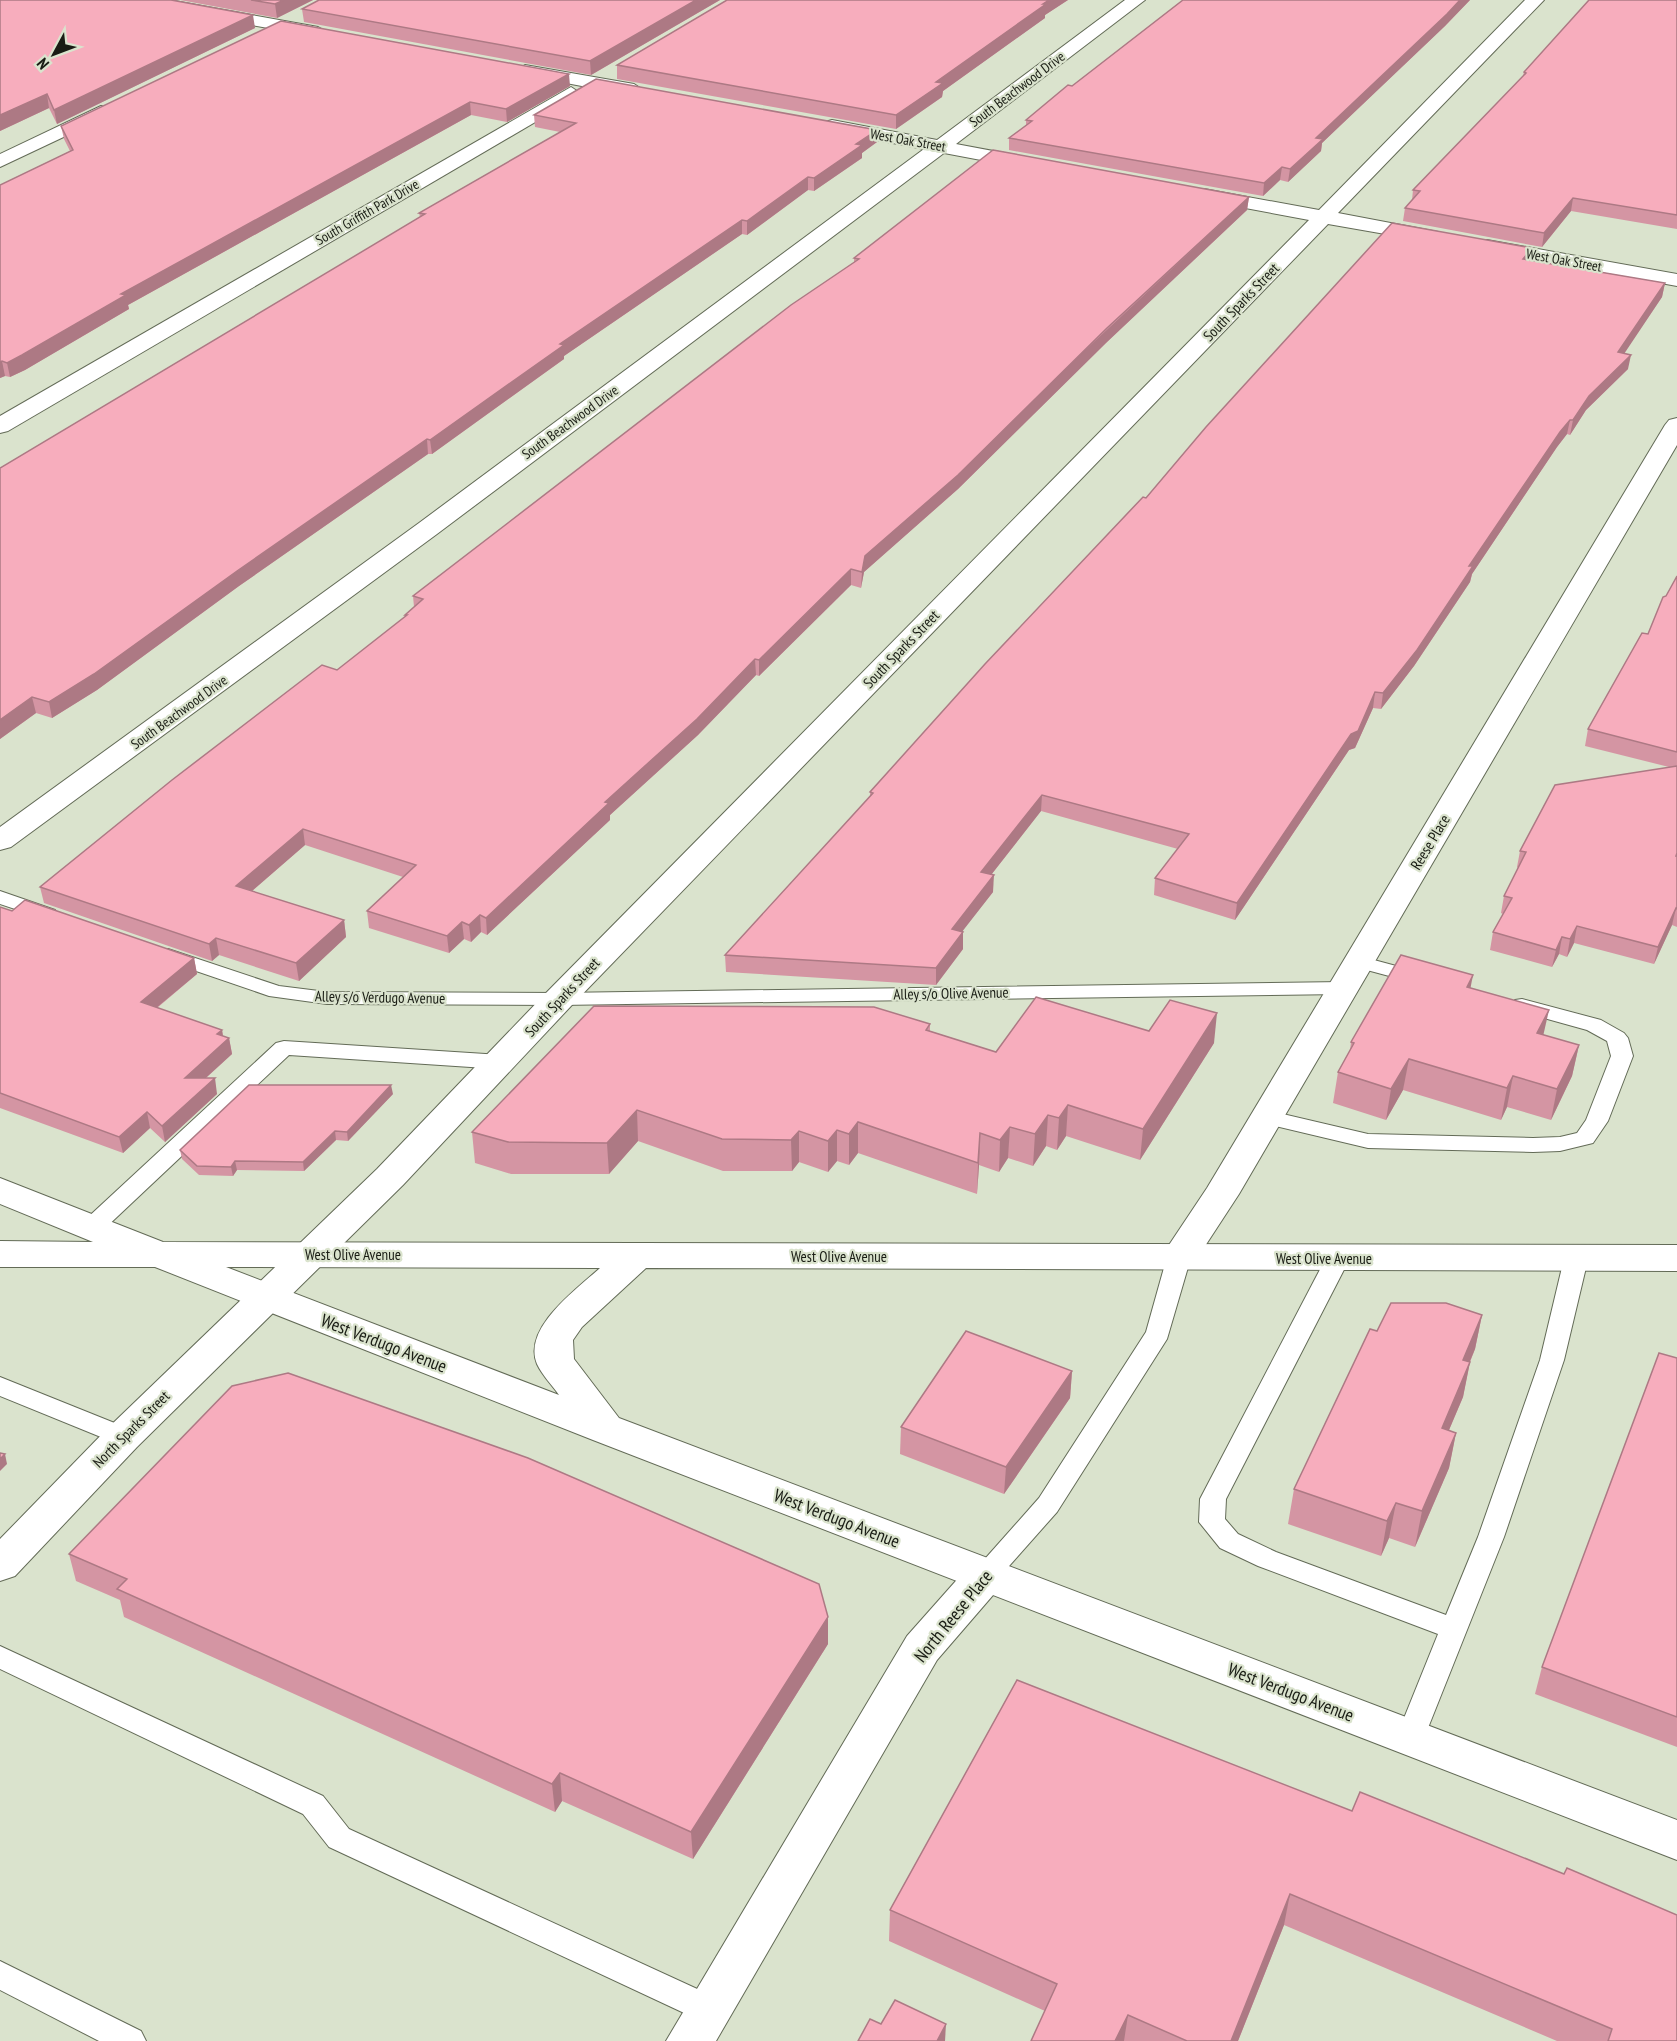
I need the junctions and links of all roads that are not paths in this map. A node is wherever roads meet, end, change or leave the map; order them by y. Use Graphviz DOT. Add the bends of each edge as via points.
graph roads {
  1 [pos="140,0"];
  2 [pos="1136,0"];
  3 [pos="1535,0"];
  4 [pos="311,10"];
  5 [pos="280,25"];
  6 [pos="338,36"];
  7 [pos="248,41"];
  8 [pos="510,67"];
  9 [pos="611,70"];
  10 [pos="591,82"];
  11 [pos="649,93"];
  12 [pos="118,104"];
  13 [pos="812,123"];
  14 [pos="940,146"];
  15 [pos="0,161"];
  16 [pos="1045,166"];
  17 [pos="1184,192"];
  18 [pos="1323,218"];
  19 [pos="1677,280"];
  20 [pos="1677,425"];
  21 [pos="0,426"];
  22 [pos="0,841"];
  23 [pos="0,897"];
  24 [pos="66,920"];
  25 [pos="154,950"];
  26 [pos="1359,962"];
  27 [pos="1437,983"];
  28 [pos="1343,988"];
  29 [pos="559,999"];
  30 [pos="1504,1001"];
  31 [pos="501,1062"];
  32 [pos="1266,1117"];
  33 [pos="0,1190"];
  34 [pos="93,1226"];
  35 [pos="0,1254"];
  36 [pos="162,1254"];
  37 [pos="314,1254"];
  38 [pos="636,1256"];
  39 [pos="1179,1257"];
  40 [pos="1338,1258"];
  41 [pos="1677,1258"];
  42 [pos="1576,1259"];
  43 [pos="267,1298"];
  44 [pos="0,1386"];
  45 [pos="607,1430"];
  46 [pos="123,1437"];
  47 [pos="0,1565"];
  48 [pos="985,1576"];
  49 [pos="1454,1629"];
  50 [pos="0,1657"];
  51 [pos="1410,1738"];
  52 [pos="1677,1840"];
  53 [pos="0,1975"];
  54 [pos="699,2025"];
  55 [pos="130,2041"];
  1 -- 5 [label="street"];
  2 -- 14 [label="street, South Beachwood Drive"];
  3 -- 18 [label="street, South Sparks Street"];
  4 -- 5 [label="street"];
  5 -- 6 [label="street"];
  5 -- 7 [label="street"];
  8 -- 10 [label="street"];
  9 -- 10 [label="street, South Griffith Park Drive"];
  10 -- 11 [label="street"];
  10 -- 21 [label="street, South Griffith Park Drive"];
  12 -- 15 [label="street"];
  13 -- 14 [label="street, West Oak Street"];
  14 -- 16 [label="street, West Oak Street"];
  14 -- 22 [label="street, South Beachwood Drive" via="739,299"];
  17 -- 18 [label="street, West Oak Street"];
  18 -- 19 [label="street, West Oak Street"];
  18 -- 29 [label="street, South Sparks Street"];
  20 -- 26 [label="street, Reese Place"];
  23 -- 24 [label="lane"];
  25 -- 29 [label="lane, Alley s/o Verdugo Avenue" via="276,992 327,998"];
  26 -- 27 [label="lane"];
  26 -- 28 [label="street, Reese Place"];
  28 -- 29 [label="lane, Alley s/o Olive Avenue"];
  28 -- 32 [label="street, Reese Place"];
  29 -- 31 [label="street, South Sparks Street"];
  30 -- 32 [label="lane" via="1594,1024 1617,1038 1622,1056 1597,1121 1585,1138 1533,1145 1368,1141"];
  31 -- 34 [label="lane" via="284,1048"];
  31 -- 37 [label="street, South Sparks Street"];
  32 -- 39 [label="street, Reese Place"];
  33 -- 34 [label="street, West Verdugo Avenue"];
  34 -- 36 [label="street, West Verdugo Avenue"];
  35 -- 36 [label="street, West Olive Avenue"];
  36 -- 37 [label="street, West Olive Avenue"];
  36 -- 43 [label="street, West Verdugo Avenue"];
  37 -- 38 [label="street, West Olive Avenue"];
  37 -- 43 [label="street, South Sparks Street"];
  38 -- 39 [label="street, West Olive Avenue"];
  38 -- 45 [label="street" via="569,1318 554,1338 555,1362"];
  39 -- 40 [label="street, West Olive Avenue"];
  39 -- 48 [label="lane, North Reese Place" via="1158,1333 1048,1505"];
  40 -- 42 [label="street, West Olive Avenue"];
  40 -- 49 [label="lane" via="1213,1499 1212,1522 1229,1541 1267,1560"];
  41 -- 42 [label="street, West Olive Avenue"];
  42 -- 49 [label="lane" via="1552,1359 1491,1537"];
  43 -- 45 [label="street, West Verdugo Avenue"];
  43 -- 46 [label="street, North Sparks Street"];
  44 -- 46 [label="lane"];
  45 -- 48 [label="street, West Verdugo Avenue"];
  46 -- 47 [label="street, North Sparks Street"];
  48 -- 51 [label="street, West Verdugo Avenue"];
  48 -- 54 [label="street, North Reese Place" via="922,1647"];
  49 -- 51 [label="lane"];
  50 -- 54 [label="lane" via="313,1805 339,1838"];
  51 -- 52 [label="street, West Verdugo Avenue"];
  53 -- 55 [label="lane"];
}
